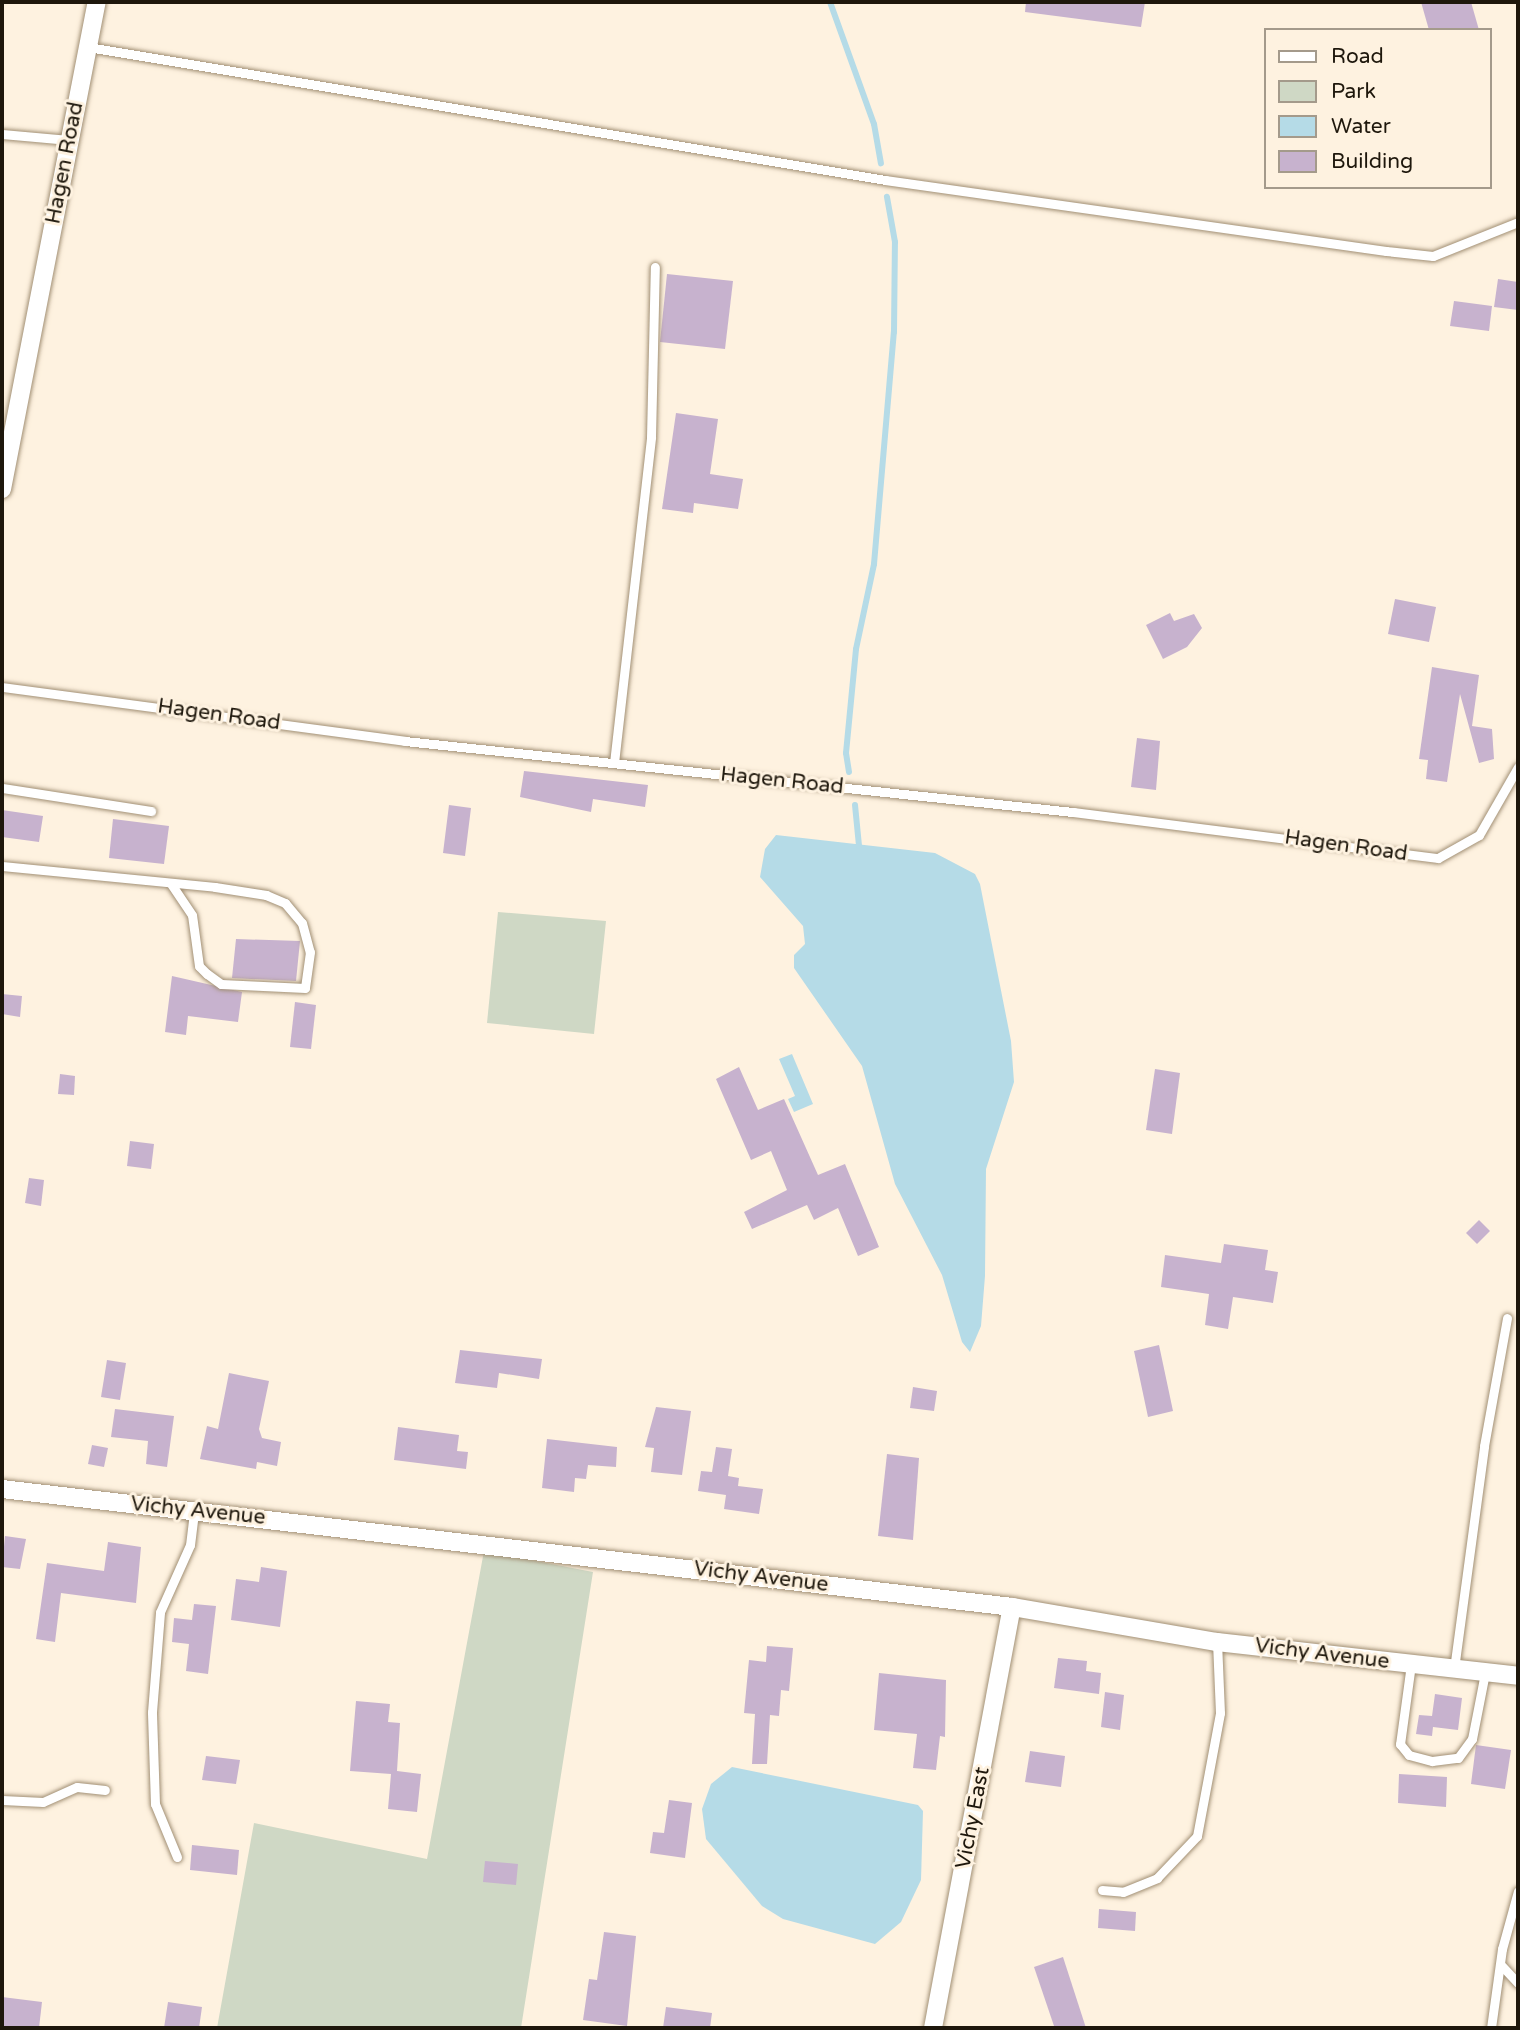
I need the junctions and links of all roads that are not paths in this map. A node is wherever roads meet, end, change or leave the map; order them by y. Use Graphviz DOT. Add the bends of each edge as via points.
graph roads {
  1 [pos="97,2"];
  2 [pos="88,47"];
  3 [pos="2,134"];
  4 [pos="69,140"];
  5 [pos="1518,222"];
  6 [pos="655,267"];
  7 [pos="2,489"];
  8 [pos="2,687"];
  9 [pos="614,762"];
  10 [pos="1518,767"];
  11 [pos="2,788"];
  12 [pos="150,811"];
  13 [pos="2,866"];
  14 [pos="171,884"];
  15 [pos="1507,1318"];
  16 [pos="2,1489"];
  17 [pos="194,1510"];
  18 [pos="1012,1607"];
  19 [pos="1217,1642"];
  20 [pos="1411,1664"];
  21 [pos="1454,1669"];
  22 [pos="1485,1673"];
  23 [pos="1518,1676"];
  24 [pos="105,1790"];
  25 [pos="2,1800"];
  26 [pos="177,1857"];
  27 [pos="1102,1891"];
  28 [pos="1518,1891"];
  29 [pos="1501,1965"];
  30 [pos="1518,1983"];
  31 [pos="933,2028"];
  32 [pos="1491,2028"];
  1 -- 2 [label="street, Hagen Road"];
  2 -- 4 [label="street, Hagen Road"];
  2 -- 5 [label="lane" via="885,180 1361,248 1433,256"];
  3 -- 4 [label="lane"];
  4 -- 7 [label="street, Hagen Road"];
  6 -- 9 [label="lane" via="651,437"];
  8 -- 9 [label="lane, Hagen Road"];
  9 -- 10 [label="lane, Hagen Road" via="1437,858 1479,835"];
  11 -- 12 [label="lane"];
  13 -- 14 [label="lane"];
  14 -- 14 [label="lane" via="192,915 200,966 207,974 221,984 305,988 308,939 285,904 266,895"];
  15 -- 21 [label="lane"];
  16 -- 17 [label="street, Vichy Avenue"];
  17 -- 18 [label="street, Vichy Avenue"];
  17 -- 26 [label="lane" via="190,1545 160,1612 152,1712 155,1804"];
  18 -- 19 [label="street, Vichy Avenue"];
  18 -- 31 [label="street, Vichy East"];
  19 -- 20 [label="street, Vichy Avenue"];
  19 -- 27 [label="lane" via="1220,1713 1197,1836 1157,1878 1123,1892"];
  20 -- 21 [label="street, Vichy Avenue"];
  20 -- 22 [label="lane" via="1399,1744 1409,1755 1432,1761 1458,1758 1472,1739"];
  21 -- 22 [label="street, Vichy Avenue"];
  22 -- 23 [label="street, Vichy Avenue"];
  24 -- 25 [label="lane" via="77,1787 36,1803"];
  28 -- 29 [label="lane"];
  29 -- 30 [label="lane"];
  29 -- 32 [label="lane"];
}
